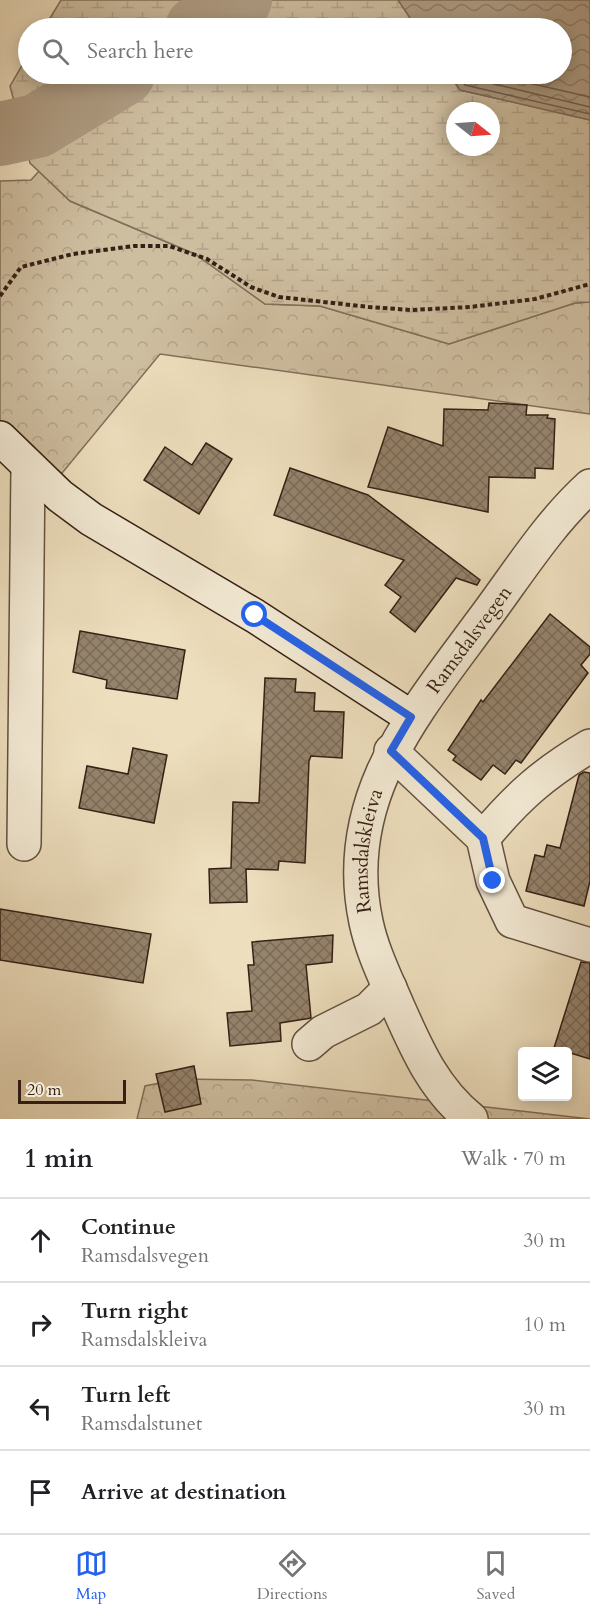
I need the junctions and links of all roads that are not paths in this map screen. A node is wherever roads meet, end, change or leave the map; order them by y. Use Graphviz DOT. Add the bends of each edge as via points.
graph roads {
  1 [pos="0,438"];
  2 [pos="28,467"];
  3 [pos="590,486"];
  4 [pos="411,717"];
  5 [pos="590,746"];
  6 [pos="391,751"];
  7 [pos="483,838"];
  8 [pos="24,844"];
  9 [pos="590,945"];
  10 [pos="390,988"];
  11 [pos="309,1044"];
  12 [pos="471,1119"];
  1 -- 2 [label="street"];
  2 -- 4 [label="street" via="91,519 255,615"];
  2 -- 8 [label="street"];
  3 -- 4 [label="street, Ramsdalsvegen" via="540,543"];
  4 -- 6 [label="street, Ramsdalskleiva"];
  5 -- 7 [label="street" via="554,767 513,802"];
  6 -- 7 [label="street"];
  6 -- 10 [label="street, Ramsdalskleiva" via="371,801 362,844 360,882 366,923"];
  7 -- 9 [label="street" via="493,881 512,921"];
  10 -- 11 [label="street" via="369,1009 323,1032"];
  10 -- 12 [label="street, Ramsdalskleiva" via="435,1082"];
}
